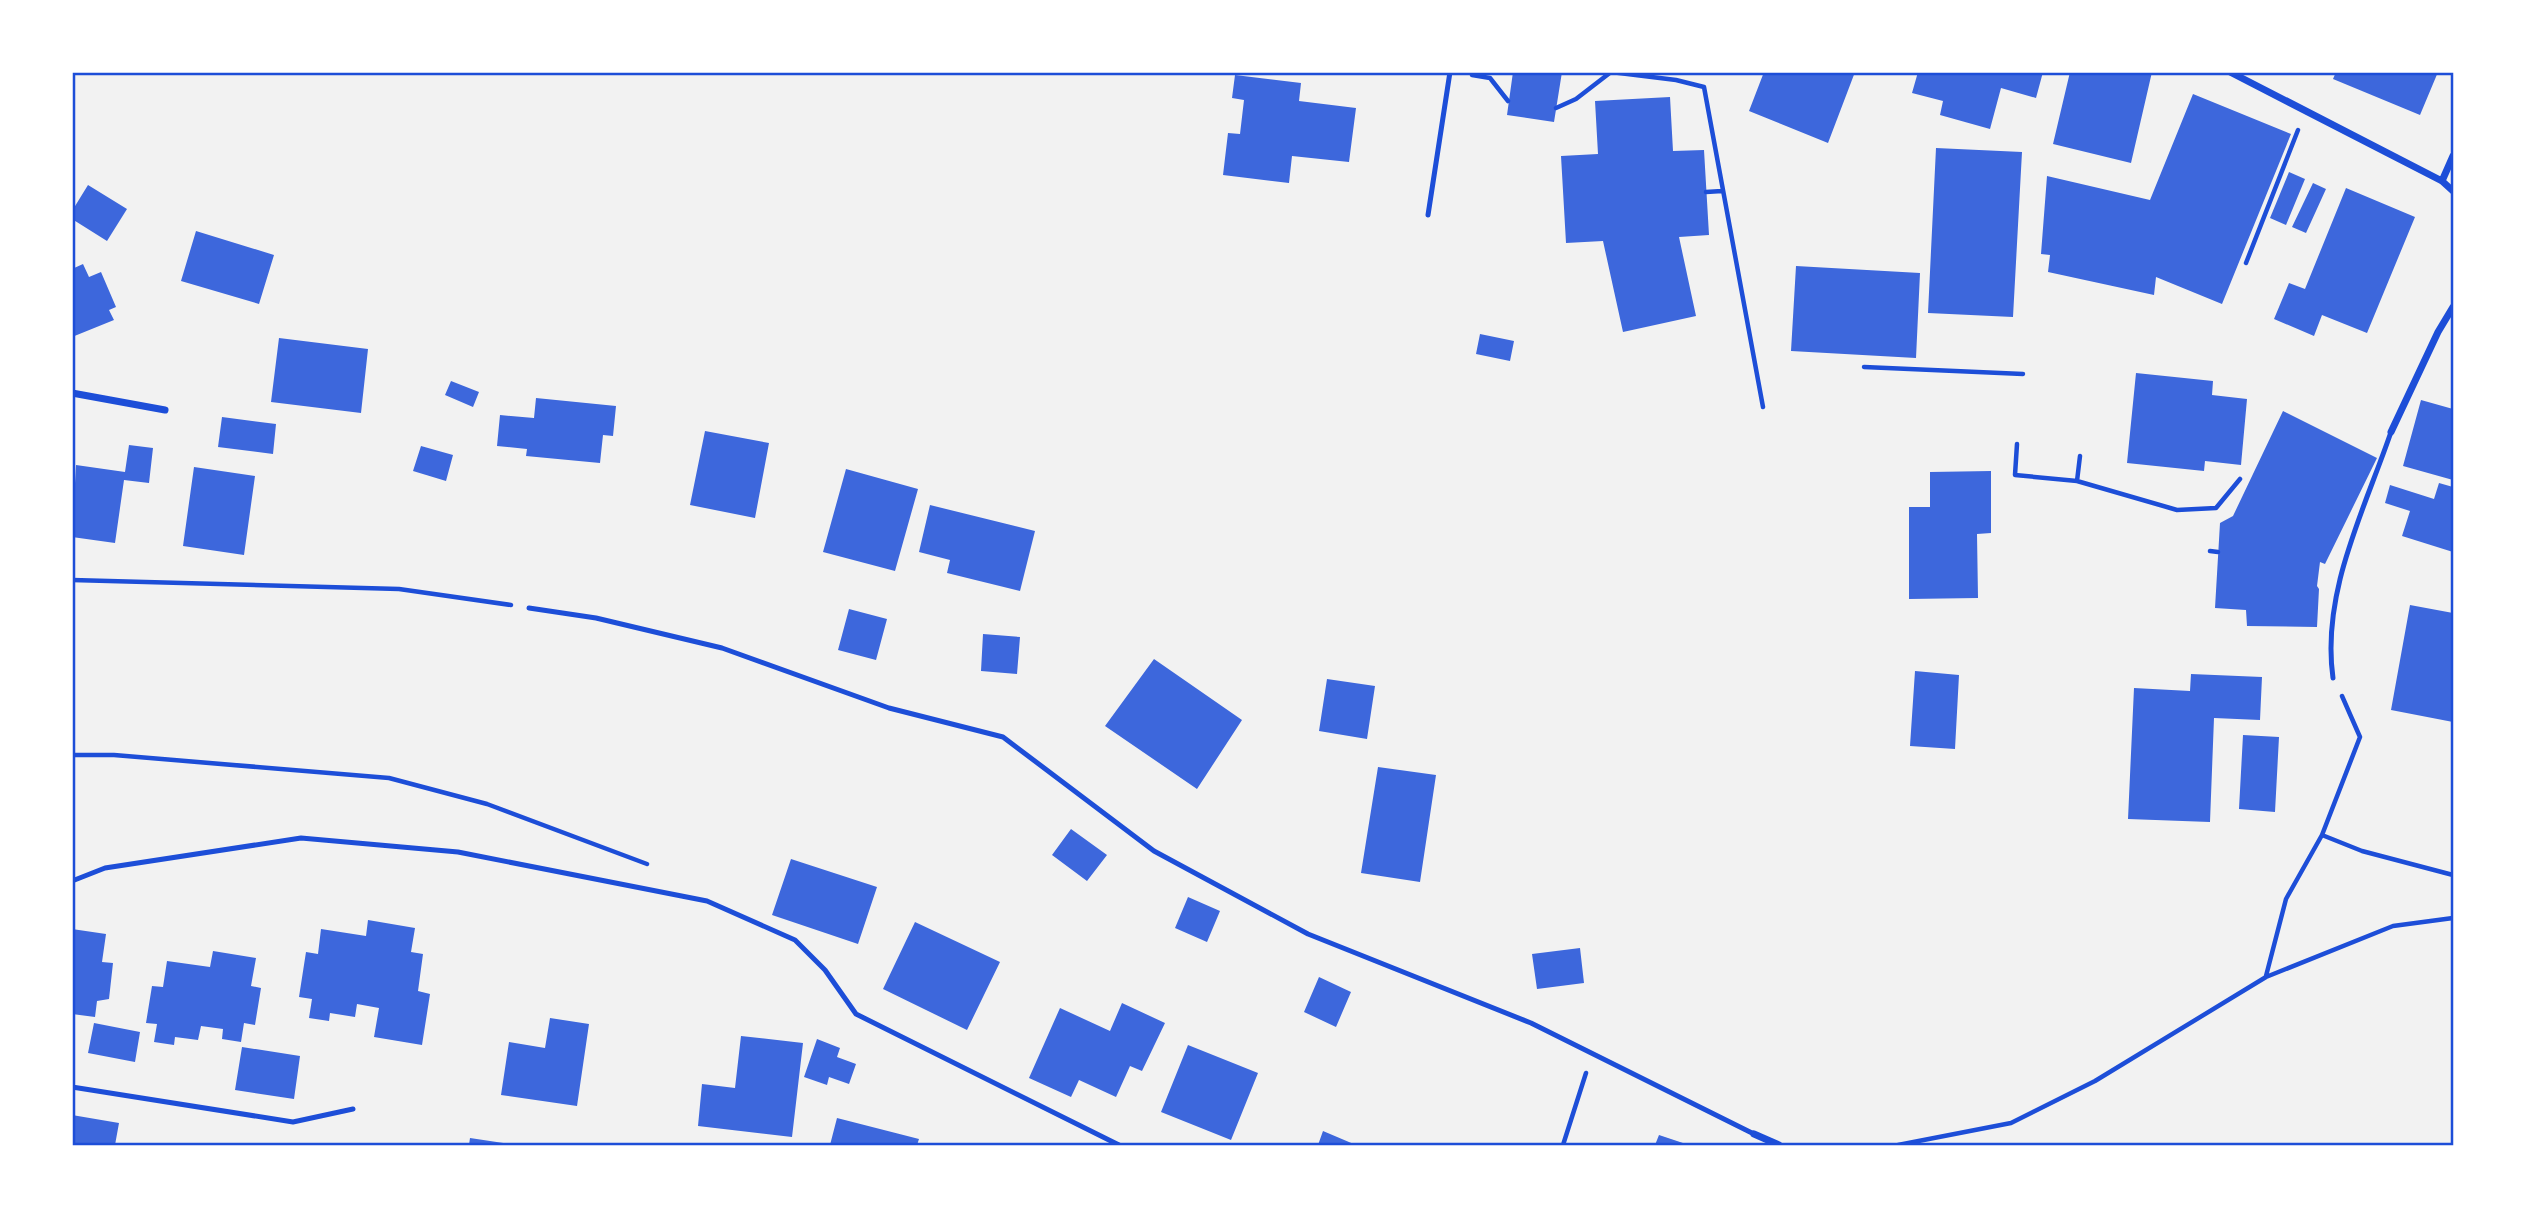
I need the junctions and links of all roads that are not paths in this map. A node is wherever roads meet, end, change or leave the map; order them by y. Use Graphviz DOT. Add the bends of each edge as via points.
graph roads {
  1 [pos="1450,72"];
  2 [pos="2230,72"];
  3 [pos="2453,156"];
  4 [pos="2442,181"];
  5 [pos="2453,191"];
  6 [pos="1428,215"];
  7 [pos="2453,307"];
  8 [pos="72,393"];
  9 [pos="164,410"];
  10 [pos="2391,432"];
  11 [pos="529,608"];
  12 [pos="2333,678"];
  13 [pos="72,881"];
  14 [pos="72,1087"];
  15 [pos="352,1109"];
  16 [pos="1754,1134"];
  17 [pos="1119,1145"];
  18 [pos="1779,1145"];
  1 -- 6 [label="lane"];
  2 -- 4 [label="street"];
  3 -- 4 [label="street"];
  4 -- 5 [label="street"];
  7 -- 10 [label="street"];
  8 -- 9 [label="street"];
  10 -- 12 [label="lane" via="2333,600 2329,649"];
  11 -- 16 [label="lane" via="596,618 722,648 889,708 1003,737 1154,851 1296,928 1531,1023"];
  13 -- 17 [label="lane" via="105,868 301,838 458,852 707,901 795,940 856,1014"];
  14 -- 15 [label="lane" via="292,1122"];
  16 -- 18 [label="street"];
}
